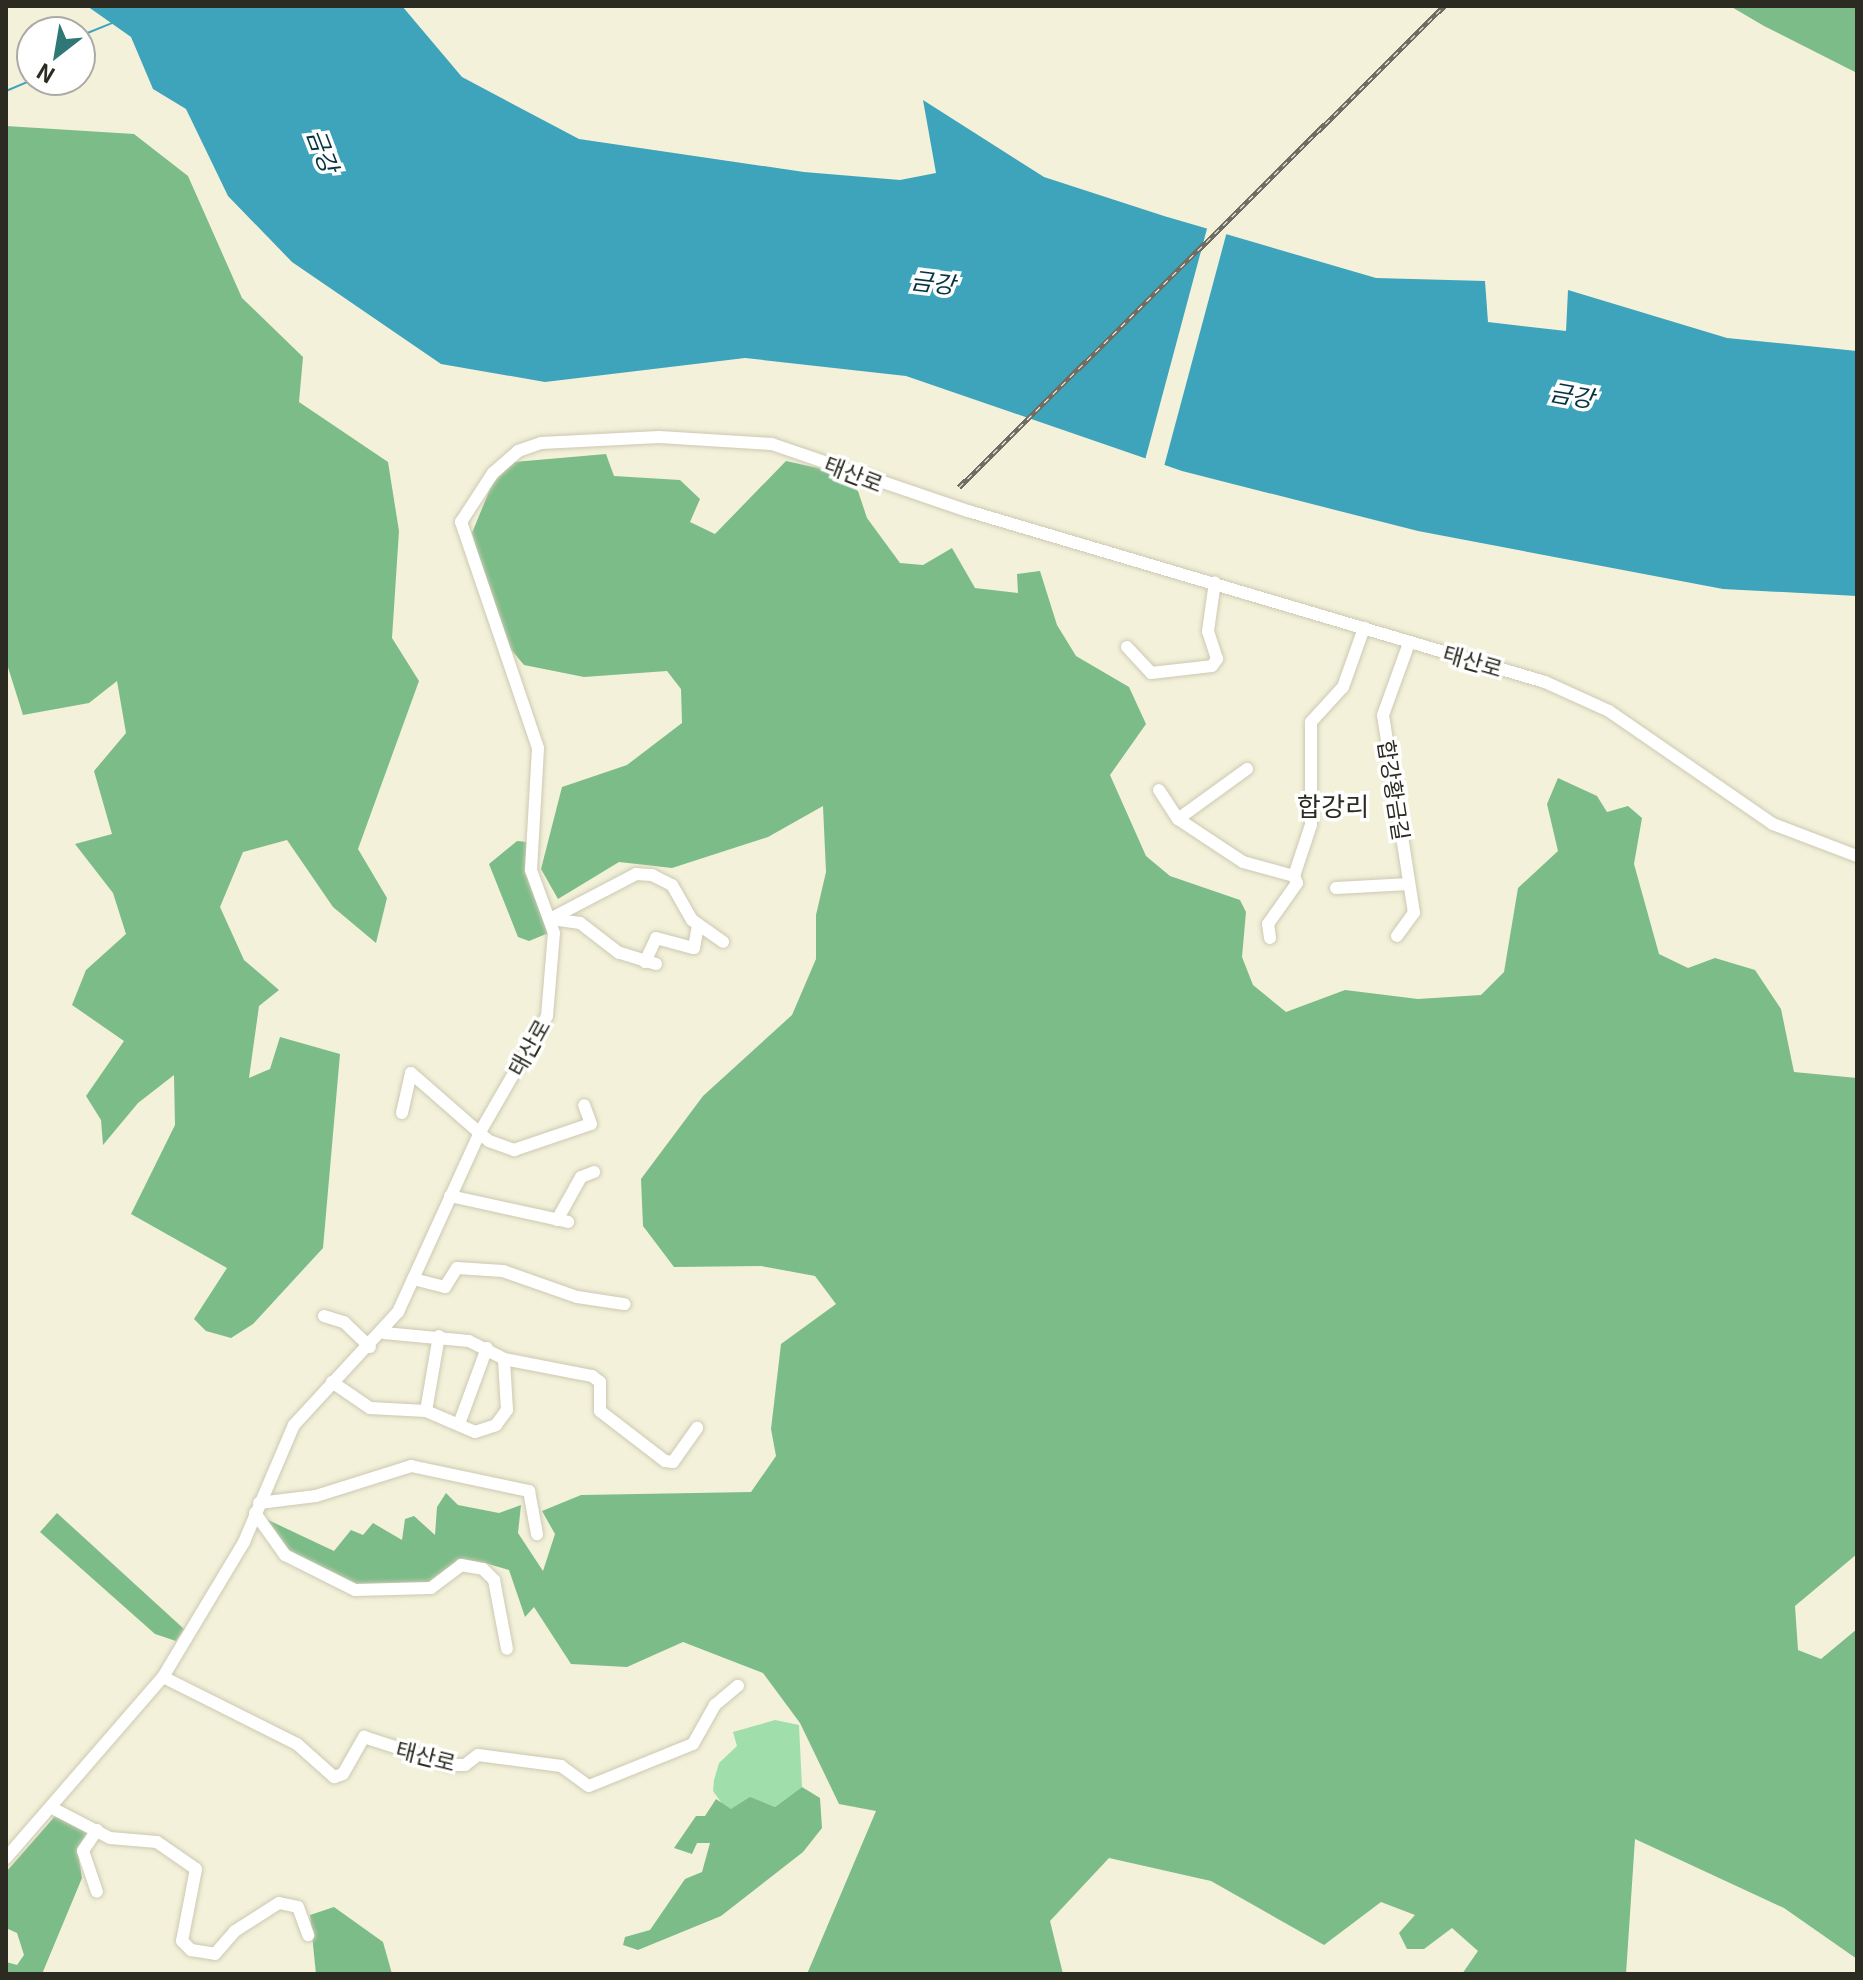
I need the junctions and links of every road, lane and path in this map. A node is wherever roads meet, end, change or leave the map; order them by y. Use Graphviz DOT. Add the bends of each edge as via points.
graph roads {
  1 [pos="1215,582"];
  2 [pos="1364,628"];
  3 [pos="1409,643"];
  4 [pos="1127,647"];
  5 [pos="1247,769"];
  6 [pos="1159,790"];
  7 [pos="1178,819"];
  8 [pos="1857,856"];
  9 [pos="1294,876"];
  10 [pos="1409,884"];
  11 [pos="1336,888"];
  12 [pos="550,919"];
  13 [pos="698,925"];
  14 [pos="1397,936"];
  15 [pos="1270,938"];
  16 [pos="723,942"];
  17 [pos="584,1105"];
  18 [pos="402,1113"];
  19 [pos="480,1132"];
  20 [pos="594,1172"];
  21 [pos="450,1196"];
  22 [pos="413,1279"];
  23 [pos="624,1304"];
  24 [pos="324,1316"];
  25 [pos="384,1333"];
  26 [pos="439,1336"];
  27 [pos="370,1347"];
  28 [pos="487,1348"];
  29 [pos="504,1359"];
  30 [pos="332,1382"];
  31 [pos="426,1411"];
  32 [pos="459,1424"];
  33 [pos="697,1428"];
  34 [pos="257,1508"];
  35 [pos="537,1534"];
  36 [pos="507,1649"];
  37 [pos="163,1677"];
  38 [pos="738,1686"];
  39 [pos="54,1809"];
  40 [pos="97,1830"];
  41 [pos="6,1858"];
  42 [pos="97,1892"];
  43 [pos="308,1935"];
  1 -- 2 [label="street, 태산로"];
  1 -- 4 [label="street" via="1208,631 1217,659 1212,666 1151,673"];
  1 -- 12 [label="street, 태산로" via="954,507 772,444 659,437 541,443 518,451 493,473 461,522 538,748 531,870"];
  2 -- 3 [label="street, 태산로"];
  2 -- 9 [label="street" via="1343,687 1311,722 1311,825"];
  3 -- 8 [label="street, 태산로" via="1496,665 1609,711 1773,824"];
  3 -- 10 [label="street, 합강황금길" via="1383,715"];
  5 -- 7 [label="street"];
  6 -- 7 [label="street"];
  7 -- 9 [label="street" via="1243,862"];
  9 -- 15 [label="street" via="1297,883 1268,924"];
  10 -- 11 [label="street"];
  10 -- 14 [label="street, 합강황금길" via="1414,913"];
  12 -- 13 [label="street" via="636,874 672,885"];
  12 -- 13 [label="street" via="580,923 619,953 651,963 656,938 694,948"];
  12 -- 19 [label="street, 태산로" via="554,954 547,1016"];
  13 -- 16 [label="street"];
  17 -- 19 [label="street" via="591,1124 535,1148 500,1146"];
  18 -- 19 [label="street" via="411,1073"];
  19 -- 21 [label="street, 태산로"];
  20 -- 21 [label="street" via="581,1177 563,1221"];
  21 -- 22 [label="street, 태산로"];
  22 -- 23 [label="street" via="445,1287 457,1268 503,1271 577,1297"];
  22 -- 25 [label="street, 태산로"];
  24 -- 27 [label="street" via="344,1322"];
  25 -- 26 [label="street"];
  25 -- 27 [label="street, 태산로"];
  26 -- 28 [label="street"];
  26 -- 31 [label="street"];
  27 -- 30 [label="street, 태산로"];
  28 -- 29 [label="street"];
  28 -- 32 [label="street"];
  29 -- 32 [label="street" via="507,1410 486,1429 475,1432"];
  29 -- 33 [label="street" via="592,1376 600,1382 600,1411 665,1461 673,1462"];
  30 -- 31 [label="street" via="378,1410"];
  30 -- 34 [label="street, 태산로" via="294,1425"];
  31 -- 32 [label="street"];
  34 -- 35 [label="street" via="411,1466 529,1491"];
  34 -- 36 [label="street" via="285,1555 355,1590 431,1588 461,1565 483,1569 494,1580"];
  34 -- 37 [label="street, 태산로" via="225,1576"];
  37 -- 38 [label="street, 태산로" via="297,1744 334,1777 343,1774 364,1737 450,1765 465,1765 478,1755 561,1766 589,1786 693,1744 715,1705"];
  37 -- 39 [label="street, 태산로"];
  39 -- 40 [label="street"];
  39 -- 41 [label="street, 태산로"];
  40 -- 42 [label="street" via="83,1851"];
  40 -- 43 [label="street" via="110,1838 157,1842 196,1869 182,1941 191,1950 215,1954 235,1931 279,1903 298,1907"];
}
